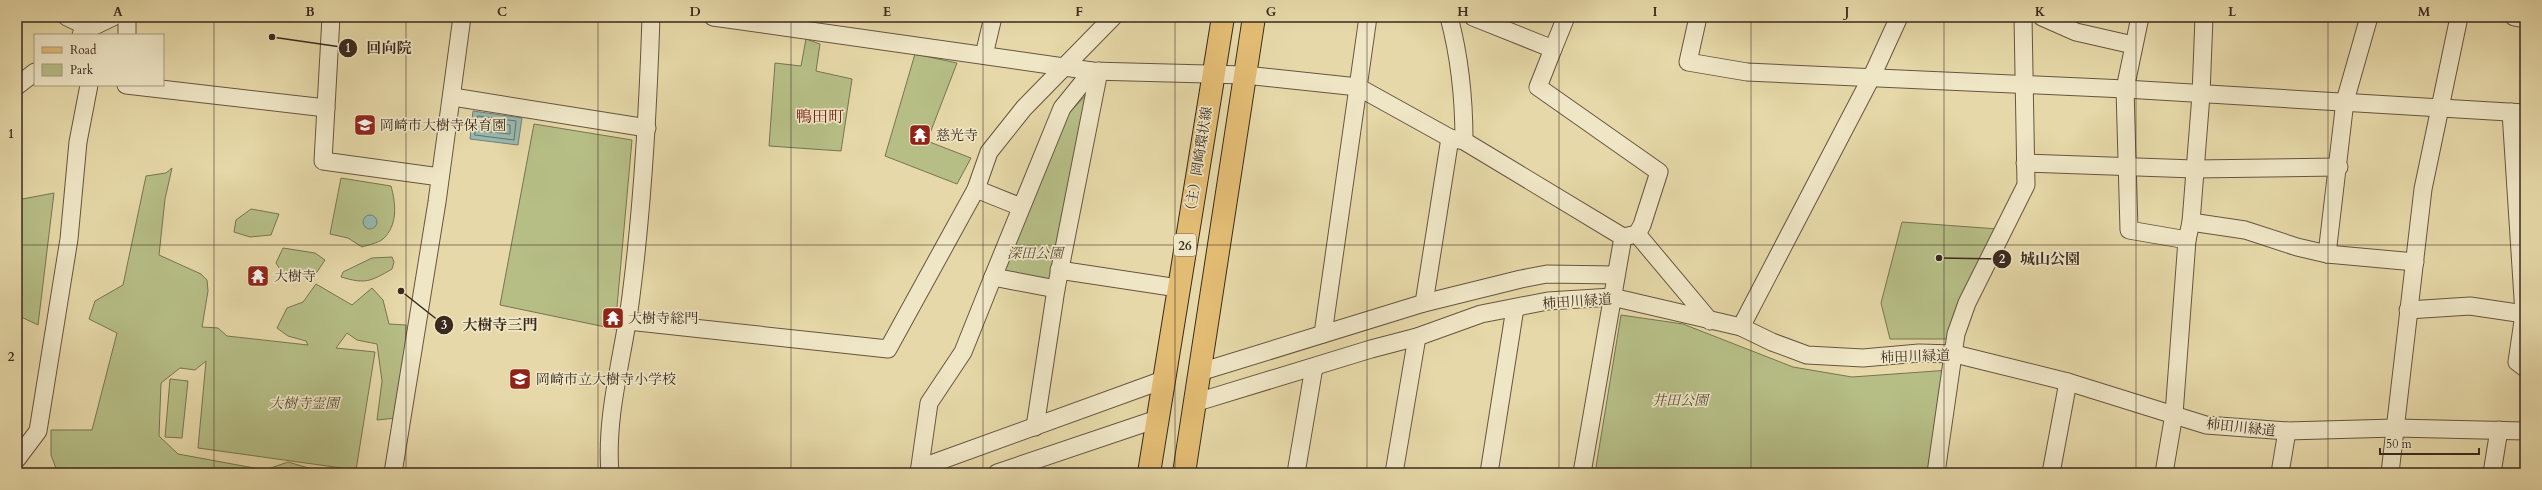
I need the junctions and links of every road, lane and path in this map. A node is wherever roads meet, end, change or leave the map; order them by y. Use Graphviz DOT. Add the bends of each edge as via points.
graph roads {
  1 [pos="67,17"];
  2 [pos="113,17"];
  3 [pos="127,17"];
  4 [pos="331,17"];
  5 [pos="462,17"];
  6 [pos="651,17"];
  7 [pos="713,17"];
  8 [pos="993,17"];
  9 [pos="1113,17"];
  10 [pos="1223,17"];
  11 [pos="1254,17"];
  12 [pos="1368,17"];
  13 [pos="1449,17"];
  14 [pos="1473,17"];
  15 [pos="1566,17"];
  16 [pos="1698,17"];
  17 [pos="1899,17"];
  18 [pos="2023,17"];
  19 [pos="2042,17"];
  20 [pos="2140,17"];
  21 [pos="2204,17"];
  22 [pos="2369,17"];
  23 [pos="2459,17"];
  24 [pos="2514,17"];
  25 [pos="2525,19"];
  26 [pos="89,29"];
  27 [pos="127,34"];
  28 [pos="2133,45"];
  29 [pos="1553,49"];
  30 [pos="984,55"];
  31 [pos="1067,67"];
  32 [pos="1096,71"];
  33 [pos="34,73"];
  34 [pos="1212,73"];
  35 [pos="1245,75"];
  36 [pos="1872,76"];
  37 [pos="2024,85"];
  38 [pos="17,86"];
  39 [pos="89,86"];
  40 [pos="135,86"];
  41 [pos="1358,87"];
  42 [pos="2125,89"];
  43 [pos="2201,96"];
  44 [pos="452,97"];
  45 [pos="2345,101"];
  46 [pos="326,108"];
  47 [pos="2439,108"];
  48 [pos="2518,112"];
  49 [pos="648,128"];
  50 [pos="1457,140"];
  51 [pos="2025,163"];
  52 [pos="2129,166"];
  53 [pos="2339,167"];
  54 [pos="2194,170"];
  55 [pos="440,177"];
  56 [pos="2521,177"];
  57 [pos="976,189"];
  58 [pos="1021,207"];
  59 [pos="2191,222"];
  60 [pos="1630,236"];
  61 [pos="2187,240"];
  62 [pos="2327,254"];
  63 [pos="2415,262"];
  64 [pos="1059,270"];
  65 [pos="1616,274"];
  66 [pos="993,277"];
  67 [pos="1178,288"];
  68 [pos="1056,289"];
  69 [pos="1612,297"];
  70 [pos="1424,303"];
  71 [pos="1515,308"];
  72 [pos="2408,310"];
  73 [pos="2524,314"];
  74 [pos="1710,320"];
  75 [pos="628,321"];
  76 [pos="1741,327"];
  77 [pos="1323,334"];
  78 [pos="1417,337"];
  79 [pos="1955,354"];
  80 [pos="1314,367"];
  81 [pos="2525,368"];
  82 [pos="1200,372"];
  83 [pos="1163,380"];
  84 [pos="2068,382"];
  85 [pos="1194,403"];
  86 [pos="2174,414"];
  87 [pos="1157,419"];
  88 [pos="1035,427"];
  89 [pos="2395,428"];
  90 [pos="2498,430"];
  91 [pos="2287,431"];
  92 [pos="2525,431"];
  93 [pos="17,459"];
  94 [pos="1030,467"];
  95 [pos="919,471"];
  96 [pos="393,473"];
  97 [pos="610,473"];
  98 [pos="997,473"];
  99 [pos="1149,473"];
  100 [pos="1184,473"];
  101 [pos="1296,473"];
  102 [pos="1394,473"];
  103 [pos="1489,473"];
  104 [pos="1582,473"];
  105 [pos="1936,473"];
  106 [pos="2051,473"];
  107 [pos="2164,473"];
  108 [pos="2280,473"];
  109 [pos="2390,473"];
  110 [pos="2492,473"];
  1 -- 26 [label="street"];
  2 -- 26 [label="street"];
  3 -- 27 [label="street"];
  4 -- 46 [label="street"];
  5 -- 44 [label="street"];
  6 -- 49 [label="street"];
  7 -- 30 [label="street"];
  8 -- 30 [label="street"];
  9 -- 31 [label="street"];
  10 -- 34 [label="main road, （主）岡崎環状線 / 26"];
  11 -- 35 [label="main road"];
  12 -- 41 [label="street"];
  13 -- 50 [label="street" via="1457,48 1464,104"];
  14 -- 29 [label="street"];
  15 -- 29 [label="street"];
  16 -- 36 [label="street" via="1688,62 1747,72"];
  17 -- 36 [label="street"];
  18 -- 37 [label="street"];
  19 -- 28 [label="street" via="2076,32"];
  20 -- 28 [label="street"];
  21 -- 43 [label="street"];
  22 -- 45 [label="street"];
  23 -- 47 [label="street"];
  24 -- 25 [label="street"];
  28 -- 42 [label="street"];
  29 -- 60 [label="street" via="1538,87 1659,172 1642,225"];
  30 -- 31 [label="street"];
  31 -- 32 [label="street"];
  31 -- 57 [label="street" via="1024,108 989,152"];
  32 -- 34 [label="street"];
  32 -- 58 [label="street" via="1062,108"];
  32 -- 64 [label="street"];
  33 -- 38 [label="street"];
  34 -- 35 [label="street"];
  34 -- 67 [label="main road, （主）岡崎環状線 / 26"];
  35 -- 41 [label="street"];
  35 -- 82 [label="main road"];
  36 -- 37 [label="street"];
  36 -- 76 [label="street"];
  37 -- 42 [label="street"];
  37 -- 51 [label="street"];
  39 -- 93 [label="street" via="78,142 69,239 38,431"];
  40 -- 46 [label="street"];
  41 -- 50 [label="street"];
  41 -- 77 [label="street"];
  42 -- 43 [label="street"];
  42 -- 52 [label="street"];
  43 -- 45 [label="street"];
  43 -- 54 [label="street"];
  44 -- 49 [label="street"];
  44 -- 55 [label="street"];
  45 -- 47 [label="street"];
  45 -- 53 [label="street"];
  46 -- 55 [label="street" via="323,161"];
  47 -- 48 [label="street"];
  47 -- 63 [label="street" via="2423,189"];
  48 -- 56 [label="street"];
  49 -- 75 [label="street" via="641,219"];
  50 -- 60 [label="street"];
  50 -- 70 [label="street"];
  51 -- 52 [label="street"];
  51 -- 79 [label="street" via="2026,185 1967,303 1956,334"];
  52 -- 54 [label="street"];
  52 -- 61 [label="street" via="2129,230"];
  53 -- 54 [label="street"];
  53 -- 62 [label="street"];
  54 -- 59 [label="street"];
  55 -- 96 [label="street"];
  56 -- 73 [label="street"];
  57 -- 58 [label="street"];
  57 -- 75 [label="street" via="888,349"];
  58 -- 66 [label="street"];
  59 -- 61 [label="street"];
  59 -- 62 [label="street" via="2245,230 2297,248"];
  60 -- 65 [label="street"];
  60 -- 74 [label="street"];
  61 -- 86 [label="street"];
  62 -- 63 [label="street"];
  63 -- 72 [label="street"];
  64 -- 67 [label="street"];
  64 -- 68 [label="street"];
  65 -- 69 [label="street"];
  65 -- 70 [label="street" via="1547,274"];
  66 -- 68 [label="street"];
  66 -- 95 [label="street" via="963,352 929,403"];
  67 -- 83 [label="main road, （主）岡崎環状線 / 26"];
  68 -- 88 [label="street"];
  69 -- 71 [label="street, 柿田川緑道" via="1548,301"];
  69 -- 74 [label="street, 柿田川緑道"];
  69 -- 104 [label="street"];
  70 -- 77 [label="street"];
  71 -- 78 [label="street, 柿田川緑道" via="1481,314"];
  71 -- 103 [label="street"];
  72 -- 73 [label="street" via="2470,306"];
  72 -- 89 [label="street"];
  73 -- 81 [label="street" via="2517,362"];
  74 -- 76 [label="street, 柿田川緑道"];
  75 -- 97 [label="street" via="613,405"];
  76 -- 79 [label="street, 柿田川緑道" via="1807,355 1863,358"];
  77 -- 82 [label="street"];
  78 -- 80 [label="street, 柿田川緑道"];
  78 -- 102 [label="street"];
  79 -- 84 [label="street, 柿田川緑道"];
  79 -- 105 [label="street"];
  80 -- 85 [label="street, 柿田川緑道"];
  80 -- 101 [label="street"];
  82 -- 85 [label="main road"];
  83 -- 87 [label="main road, （主）岡崎環状線 / 26"];
  83 -- 88 [label="street"];
  84 -- 86 [label="street, 柿田川緑道"];
  84 -- 106 [label="street"];
  85 -- 100 [label="main road"];
  86 -- 91 [label="street, 柿田川緑道" via="2206,425"];
  86 -- 107 [label="street"];
  87 -- 94 [label="street"];
  87 -- 99 [label="main road, （主）岡崎環状線 / 26"];
  88 -- 95 [label="street"];
  89 -- 90 [label="street, 柿田川緑道"];
  89 -- 91 [label="street, 柿田川緑道"];
  89 -- 109 [label="street"];
  90 -- 92 [label="street, 柿田川緑道"];
  90 -- 110 [label="street"];
  91 -- 108 [label="street"];
  94 -- 98 [label="street"];
}
